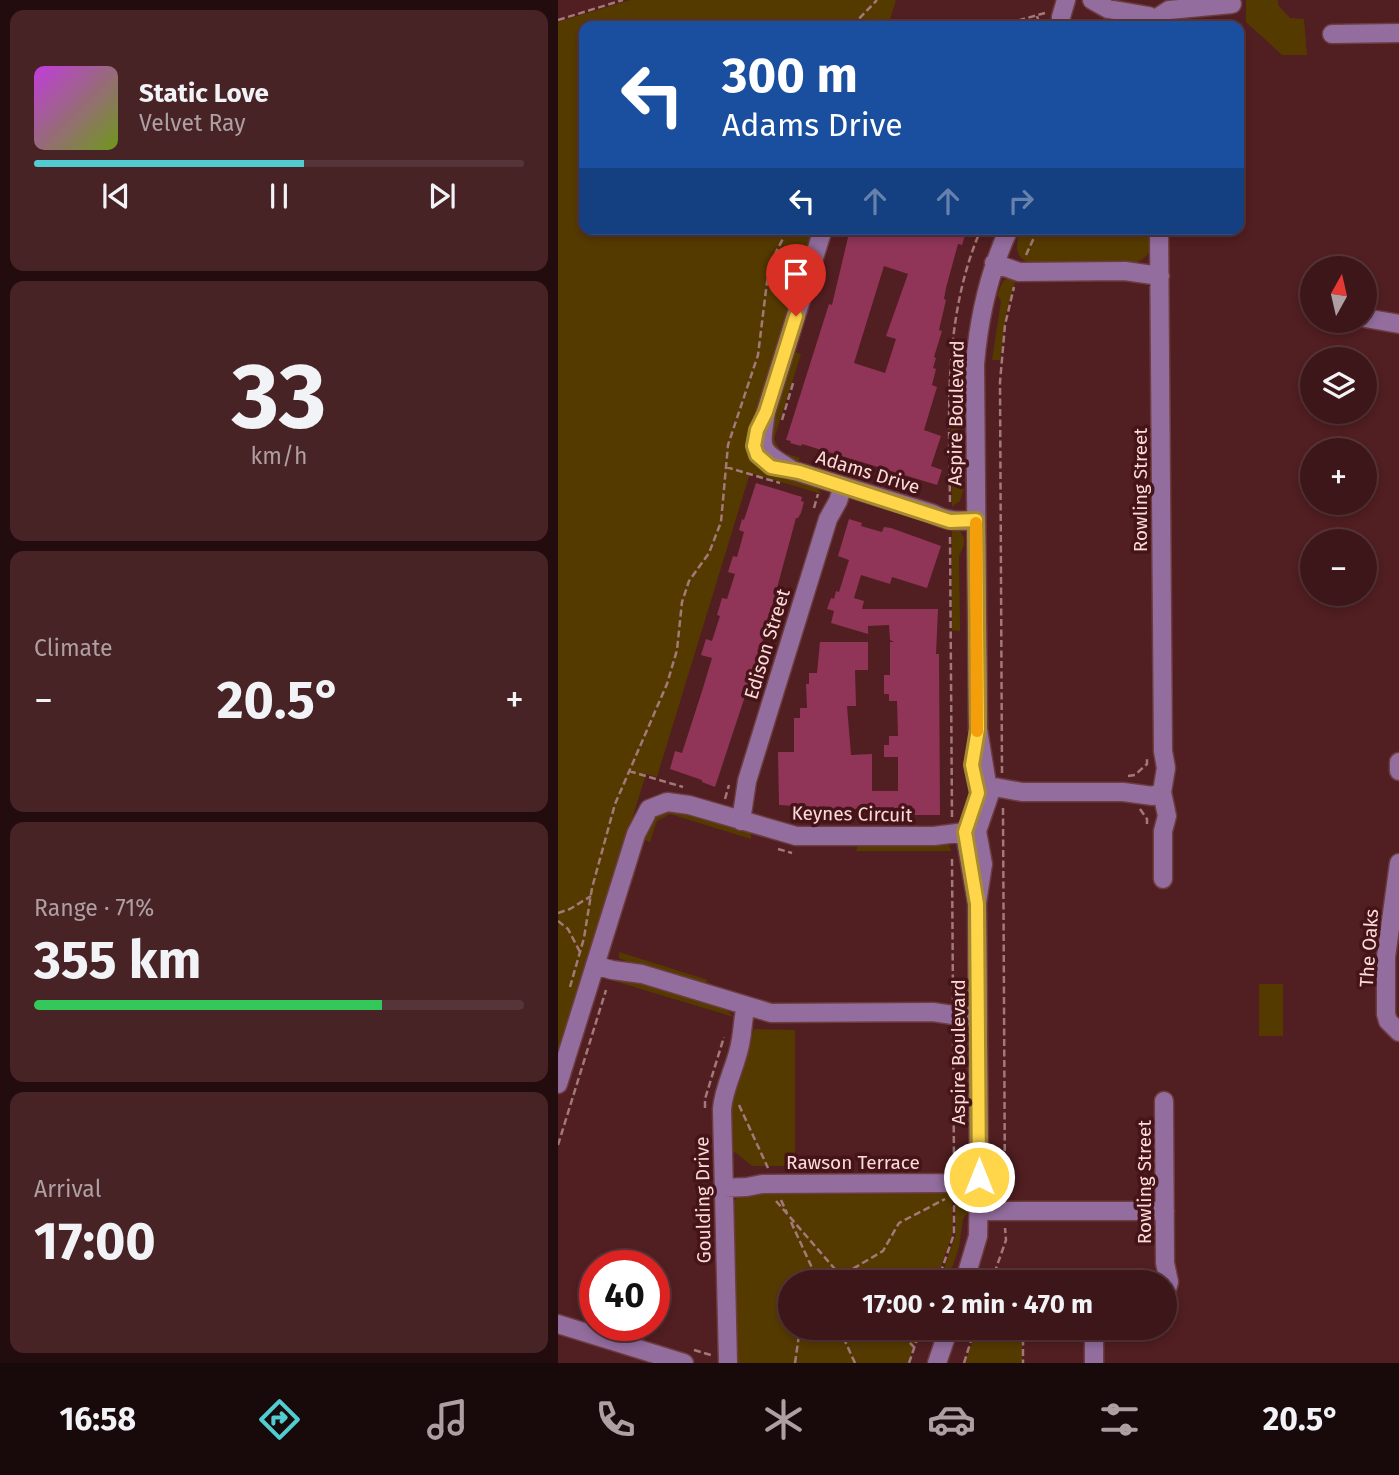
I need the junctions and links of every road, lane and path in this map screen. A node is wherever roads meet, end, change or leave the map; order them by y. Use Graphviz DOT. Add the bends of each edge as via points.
graph roads {
  1 [pos="623,0"];
  2 [pos="877,0"];
  3 [pos="1096,2"];
  4 [pos="1232,4"];
  5 [pos="1055,15"];
  6 [pos="558,20"];
  7 [pos="876,20"];
  8 [pos="857,21"];
  9 [pos="879,21"];
  10 [pos="1024,21"];
  11 [pos="1106,21"];
  12 [pos="1149,21"];
  13 [pos="1156,21"];
  14 [pos="1399,33"];
  15 [pos="1332,34"];
  16 [pos="785,235"];
  17 [pos="821,235"];
  18 [pos="1006,235"];
  19 [pos="1036,235"];
  20 [pos="1159,235"];
  21 [pos="996,258"];
  22 [pos="1026,269"];
  23 [pos="1160,271"];
  24 [pos="1377,320"];
  25 [pos="1399,324"];
  26 [pos="795,376"];
  27 [pos="780,426"];
  28 [pos="838,484"];
  29 [pos="950,503"];
  30 [pos="935,506"];
  31 [pos="976,515"];
  32 [pos="1155,751"];
  33 [pos="1399,762"];
  34 [pos="1399,771"];
  35 [pos="1141,787"];
  36 [pos="992,792"];
  37 [pos="735,819"];
  38 [pos="1155,831"];
  39 [pos="965,840"];
  40 [pos="772,847"];
  41 [pos="801,853"];
  42 [pos="1399,863"];
  43 [pos="1163,879"];
  44 [pos="591,896"];
  45 [pos="558,913"];
  46 [pos="558,921"];
  47 [pos="580,952"];
  48 [pos="602,963"];
  49 [pos="568,997"];
  50 [pos="751,1008"];
  51 [pos="953,1011"];
  52 [pos="978,1011"];
  53 [pos="1399,1031"];
  54 [pos="728,1082"];
  55 [pos="558,1084"];
  56 [pos="1164,1101"];
  57 [pos="558,1145"];
  58 [pos="954,1167"];
  59 [pos="770,1179"];
  60 [pos="979,1183"];
  61 [pos="723,1184"];
  62 [pos="979,1211"];
  63 [pos="1165,1211"];
  64 [pos="1005,1212"];
  65 [pos="789,1217"];
  66 [pos="1165,1263"];
  67 [pos="813,1270"];
  68 [pos="835,1270"];
  69 [pos="850,1270"];
  70 [pos="942,1270"];
  71 [pos="968,1270"];
  72 [pos="995,1270"];
  73 [pos="1163,1270"];
  74 [pos="1166,1270"];
  75 [pos="558,1324"];
  76 [pos="798,1340"];
  77 [pos="844,1340"];
  78 [pos="907,1340"];
  79 [pos="917,1340"];
  80 [pos="945,1340"];
  81 [pos="971,1340"];
  82 [pos="1023,1340"];
  83 [pos="1094,1340"];
  84 [pos="915,1348"];
  85 [pos="723,1362"];
  86 [pos="684,1363"];
  87 [pos="795,1363"];
  88 [pos="855,1363"];
  89 [pos="909,1363"];
  90 [pos="937,1363"];
  91 [pos="964,1363"];
  92 [pos="1023,1363"];
  93 [pos="1094,1363"];
  1 -- 6 [label="path"];
  2 -- 8 [label="path"];
  3 -- 11 [label="street"];
  3 -- 12 [label="street" via="1108,9 1143,14"];
  4 -- 13 [label="street" via="1173,9"];
  5 -- 10 [label="path"];
  7 -- 9 [label="path"];
  14 -- 15 [label="street"];
  16 -- 44 [label="path" via="767,282 758,355 728,445 721,522 714,543 687,587 667,684 615,804"];
  17 -- 28 [label="street, Adams Drive" via="762,438 765,453 772,459 792,471"];
  18 -- 21 [label="street, Aspire Boulevard"];
  19 -- 22 [label="path"];
  20 -- 23 [label="street, Rowling Street"];
  21 -- 22 [label="street"];
  21 -- 31 [label="street, Aspire Boulevard" via="976,350"];
  22 -- 23 [label="street"];
  22 -- 36 [label="path" via="1005,325 1000,382"];
  23 -- 32 [label="street, Rowling Street"];
  24 -- 25 [label="street"];
  26 -- 27 [label="path"];
  28 -- 30 [label="street, Adams Drive"];
  28 -- 37 [label="street, Edison Street" via="829,498 828,519"];
  29 -- 30 [label="path"];
  30 -- 31 [label="street, Adams Drive"];
  31 -- 36 [label="street, Aspire Boulevard" via="977,735"];
  32 -- 35 [label="path"];
  32 -- 35 [label="street, Rowling Street" via="1166,768"];
  33 -- 34 [label="street"];
  35 -- 36 [label="street"];
  35 -- 38 [label="path" via="1140,812"];
  35 -- 38 [label="street, Rowling Street" via="1167,816"];
  36 -- 39 [label="street, Aspire Boulevard" via="978,826"];
  36 -- 64 [label="path"];
  37 -- 39 [label="street, Keynes Circuit" via="795,836"];
  37 -- 48 [label="street, Keynes Circuit" via="669,796 652,797 638,811"];
  38 -- 43 [label="street, Rowling Street"];
  39 -- 51 [label="path"];
  39 -- 52 [label="street, Aspire Boulevard" via="983,864 977,904"];
  40 -- 41 [label="path"];
  42 -- 53 [label="street, The Oaks" via="1386,957 1386,1014"];
  44 -- 45 [label="path"];
  44 -- 47 [label="path"];
  46 -- 47 [label="path" via="572,934"];
  47 -- 49 [label="path"];
  48 -- 50 [label="street"];
  48 -- 55 [label="street, Keynes Circuit"];
  48 -- 57 [label="path"];
  50 -- 51 [label="street" via="777,1013"];
  50 -- 54 [label="street, Goulding Drive" via="742,1022"];
  51 -- 52 [label="street"];
  51 -- 58 [label="path"];
  52 -- 60 [label="street, Aspire Boulevard"];
  54 -- 59 [label="path"];
  54 -- 61 [label="street, Goulding Drive" via="722,1109"];
  56 -- 63 [label="street, Rowling Street"];
  59 -- 60 [label="street, Rawson Terrace"];
  59 -- 61 [label="street, Rawson Terrace" via="747,1187"];
  59 -- 65 [label="path"];
  59 -- 65 [label="path"];
  60 -- 62 [label="street, Aspire Boulevard"];
  61 -- 85 [label="street, Goulding Drive"];
  62 -- 64 [label="street"];
  62 -- 71 [label="street, Aspire Boulevard" via="977,1245"];
  63 -- 64 [label="street"];
  63 -- 66 [label="street, Rowling Street"];
  64 -- 72 [label="path" via="1005,1240"];
  65 -- 67 [label="path"];
  65 -- 68 [label="path"];
  66 -- 73 [label="street, Rowling Street"];
  66 -- 74 [label="street, Rowling Street"];
  69 -- 70 [label="path" via="883,1251 899,1223 954,1194 954,1234"];
  75 -- 86 [label="street"];
  76 -- 87 [label="path"];
  77 -- 88 [label="path"];
  78 -- 84 [label="path"];
  79 -- 84 [label="path"];
  80 -- 90 [label="street"];
  81 -- 91 [label="path"];
  82 -- 92 [label="path"];
  83 -- 93 [label="street"];
  84 -- 89 [label="path"];
}
